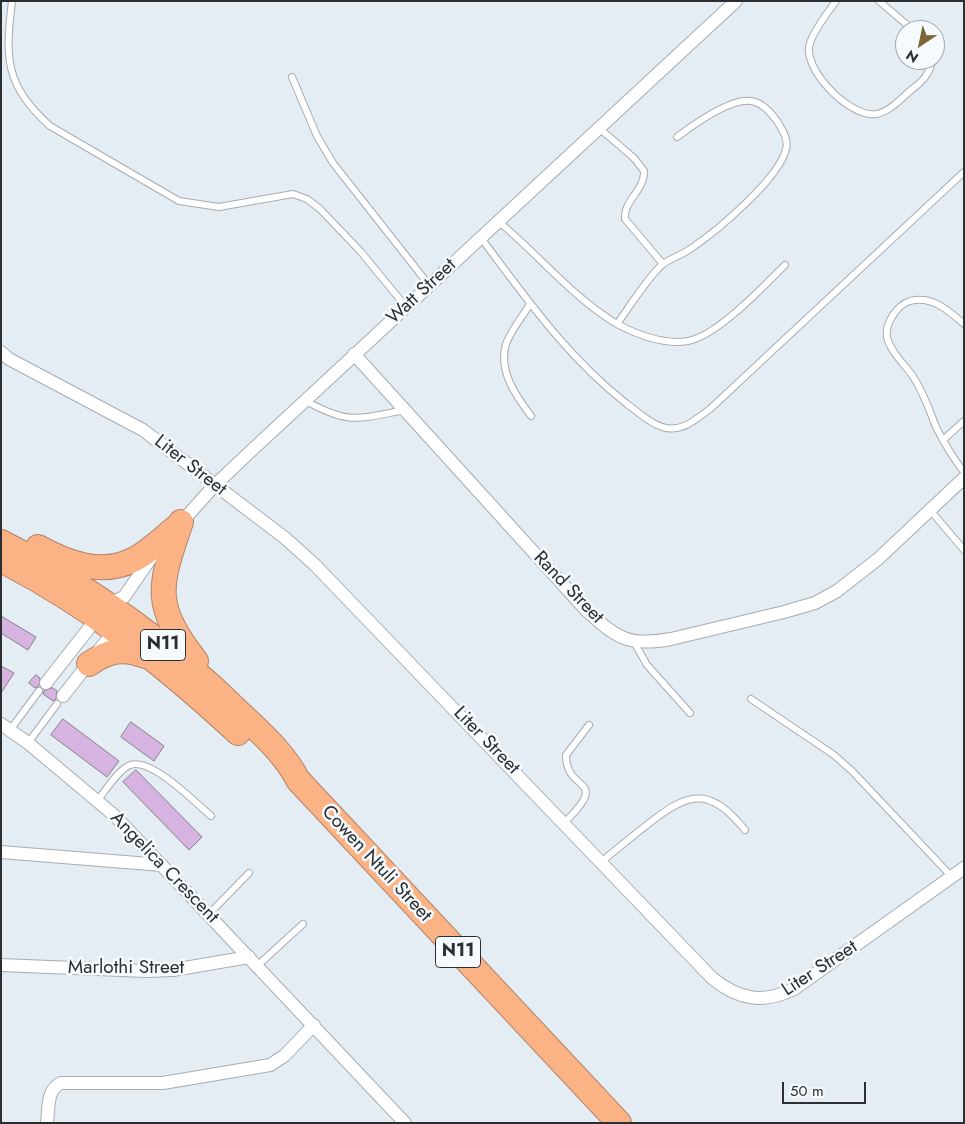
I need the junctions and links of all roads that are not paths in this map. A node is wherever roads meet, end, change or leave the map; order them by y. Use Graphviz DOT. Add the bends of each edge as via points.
graph roads {
  1 [pos="12,1"];
  2 [pos="736,1"];
  3 [pos="836,1"];
  4 [pos="880,1"];
  5 [pos="902,20"];
  6 [pos="929,70"];
  7 [pos="292,77"];
  8 [pos="599,128"];
  9 [pos="676,137"];
  10 [pos="964,172"];
  11 [pos="499,222"];
  12 [pos="481,238"];
  13 [pos="663,264"];
  14 [pos="785,265"];
  15 [pos="429,286"];
  16 [pos="530,304"];
  17 [pos="406,307"];
  18 [pos="617,324"];
  19 [pos="964,324"];
  20 [pos="1,352"];
  21 [pos="354,354"];
  22 [pos="304,400"];
  23 [pos="405,410"];
  24 [pos="531,416"];
  25 [pos="964,421"];
  26 [pos="943,440"];
  27 [pos="964,472"];
  28 [pos="964,478"];
  29 [pos="214,486"];
  30 [pos="930,510"];
  31 [pos="180,524"];
  32 [pos="1,528"];
  33 [pos="1,542"];
  34 [pos="964,550"];
  35 [pos="1,560"];
  36 [pos="113,613"];
  37 [pos="634,642"];
  38 [pos="156,660"];
  39 [pos="88,664"];
  40 [pos="43,687"];
  41 [pos="222,695"];
  42 [pos="751,699"];
  43 [pos="60,700"];
  44 [pos="690,713"];
  45 [pos="589,726"];
  46 [pos="6,727"];
  47 [pos="28,743"];
  48 [pos="298,780"];
  49 [pos="97,801"];
  50 [pos="211,816"];
  51 [pos="564,823"];
  52 [pos="745,830"];
  53 [pos="1,852"];
  54 [pos="601,862"];
  55 [pos="162,865"];
  56 [pos="964,868"];
  57 [pos="249,873"];
  58 [pos="952,877"];
  59 [pos="210,914"];
  60 [pos="303,924"];
  61 [pos="253,962"];
  62 [pos="1,965"];
  63 [pos="314,1025"];
  64 [pos="47,1123"];
  65 [pos="405,1123"];
  66 [pos="620,1123"];
  1 -- 17 [label="lane" via="8,30 16,87 32,110 50,126 179,201 219,207 292,194 307,198 361,252"];
  2 -- 8 [label="street, Watt Street"];
  3 -- 6 [label="lane" via="809,45 815,72 848,106 867,114 890,108 924,80"];
  4 -- 5 [label="lane"];
  7 -- 15 [label="lane" via="316,136 333,164"];
  8 -- 11 [label="street, Watt Street"];
  8 -- 13 [label="lane" via="644,171 641,185 625,211 625,219"];
  9 -- 13 [label="lane" via="712,114 750,101 770,111 781,127 787,148 772,174 733,214 704,239"];
  10 -- 16 [label="lane" via="710,409 686,426 664,428 618,397 593,376"];
  11 -- 12 [label="street, Watt Street"];
  11 -- 18 [label="lane" via="534,251 585,302"];
  12 -- 15 [label="street, Watt Street"];
  12 -- 16 [label="lane"];
  13 -- 18 [label="lane"];
  14 -- 18 [label="lane" via="728,318 690,341 662,340"];
  15 -- 17 [label="street, Watt Street"];
  16 -- 24 [label="lane" via="504,354 514,395"];
  17 -- 21 [label="street, Watt Street"];
  19 -- 26 [label="lane" via="944,307 914,300 900,307 887,332 888,342 915,380"];
  20 -- 29 [label="street, Liter Street" via="143,430"];
  21 -- 22 [label="street, Watt Street"];
  21 -- 23 [label="street, Rand Street"];
  22 -- 23 [label="lane" via="346,418"];
  22 -- 29 [label="street, Watt Street"];
  23 -- 37 [label="street, Rand Street" via="586,610 619,637"];
  25 -- 26 [label="lane"];
  26 -- 27 [label="lane"];
  28 -- 30 [label="street, Rand Street"];
  29 -- 31 [label="street, Watt Street"];
  29 -- 51 [label="street, Liter Street" via="315,564"];
  30 -- 34 [label="lane"];
  30 -- 37 [label="street, Rand Street" via="852,582 815,603 671,639"];
  31 -- 32 [label="highway" via="133,560 108,568 89,568 49,553"];
  31 -- 36 [label="street, Watt Street" via="151,557"];
  31 -- 41 [label="highway" via="164,575 162,598 178,636"];
  33 -- 36 [label="highway, Cowen Ntuli Street / N11" via="34,558"];
  35 -- 36 [label="highway, Cowen Ntuli Street / N11"];
  36 -- 38 [label="highway, Cowen Ntuli Street / N11"];
  36 -- 39 [label="street, Watt Street"];
  36 -- 40 [label="street, Watt Street"];
  36 -- 41 [label="highway, Cowen Ntuli Street / N11" via="171,651"];
  37 -- 44 [label="lane" via="647,665"];
  38 -- 39 [label="highway" via="127,650 116,650"];
  38 -- 48 [label="highway, Cowen Ntuli Street / N11" via="271,763"];
  39 -- 43 [label="street, Watt Street"];
  40 -- 46 [label="lane, Watt Street"];
  41 -- 48 [label="highway, Cowen Ntuli Street / N11" via="281,755"];
  42 -- 58 [label="lane" via="834,755"];
  43 -- 47 [label="lane, Watt Street"];
  45 -- 51 [label="lane" via="566,755 569,769 585,789 586,797"];
  46 -- 47 [label="street, Angelica Crescent"];
  47 -- 49 [label="street, Angelica Crescent"];
  48 -- 66 [label="highway, Cowen Ntuli Street / N11"];
  49 -- 50 [label="lane" via="126,767 136,764 154,770"];
  49 -- 55 [label="street, Angelica Crescent"];
  51 -- 54 [label="street, Liter Street"];
  52 -- 54 [label="lane" via="732,815 714,803 689,799 662,813"];
  53 -- 55 [label="street"];
  54 -- 58 [label="street, Liter Street" via="712,978 735,994 756,1000 781,996 794,989"];
  55 -- 59 [label="street, Angelica Crescent"];
  56 -- 58 [label="street, Liter Street"];
  57 -- 59 [label="lane"];
  59 -- 61 [label="street, Angelica Crescent"];
  60 -- 61 [label="lane"];
  61 -- 62 [label="street, Marlothi Street" via="146,971"];
  61 -- 63 [label="street, Angelica Crescent"];
  63 -- 64 [label="street" via="284,1056 270,1065 163,1083 61,1083 50,1096"];
  63 -- 65 [label="street, Angelica Crescent"];
}
